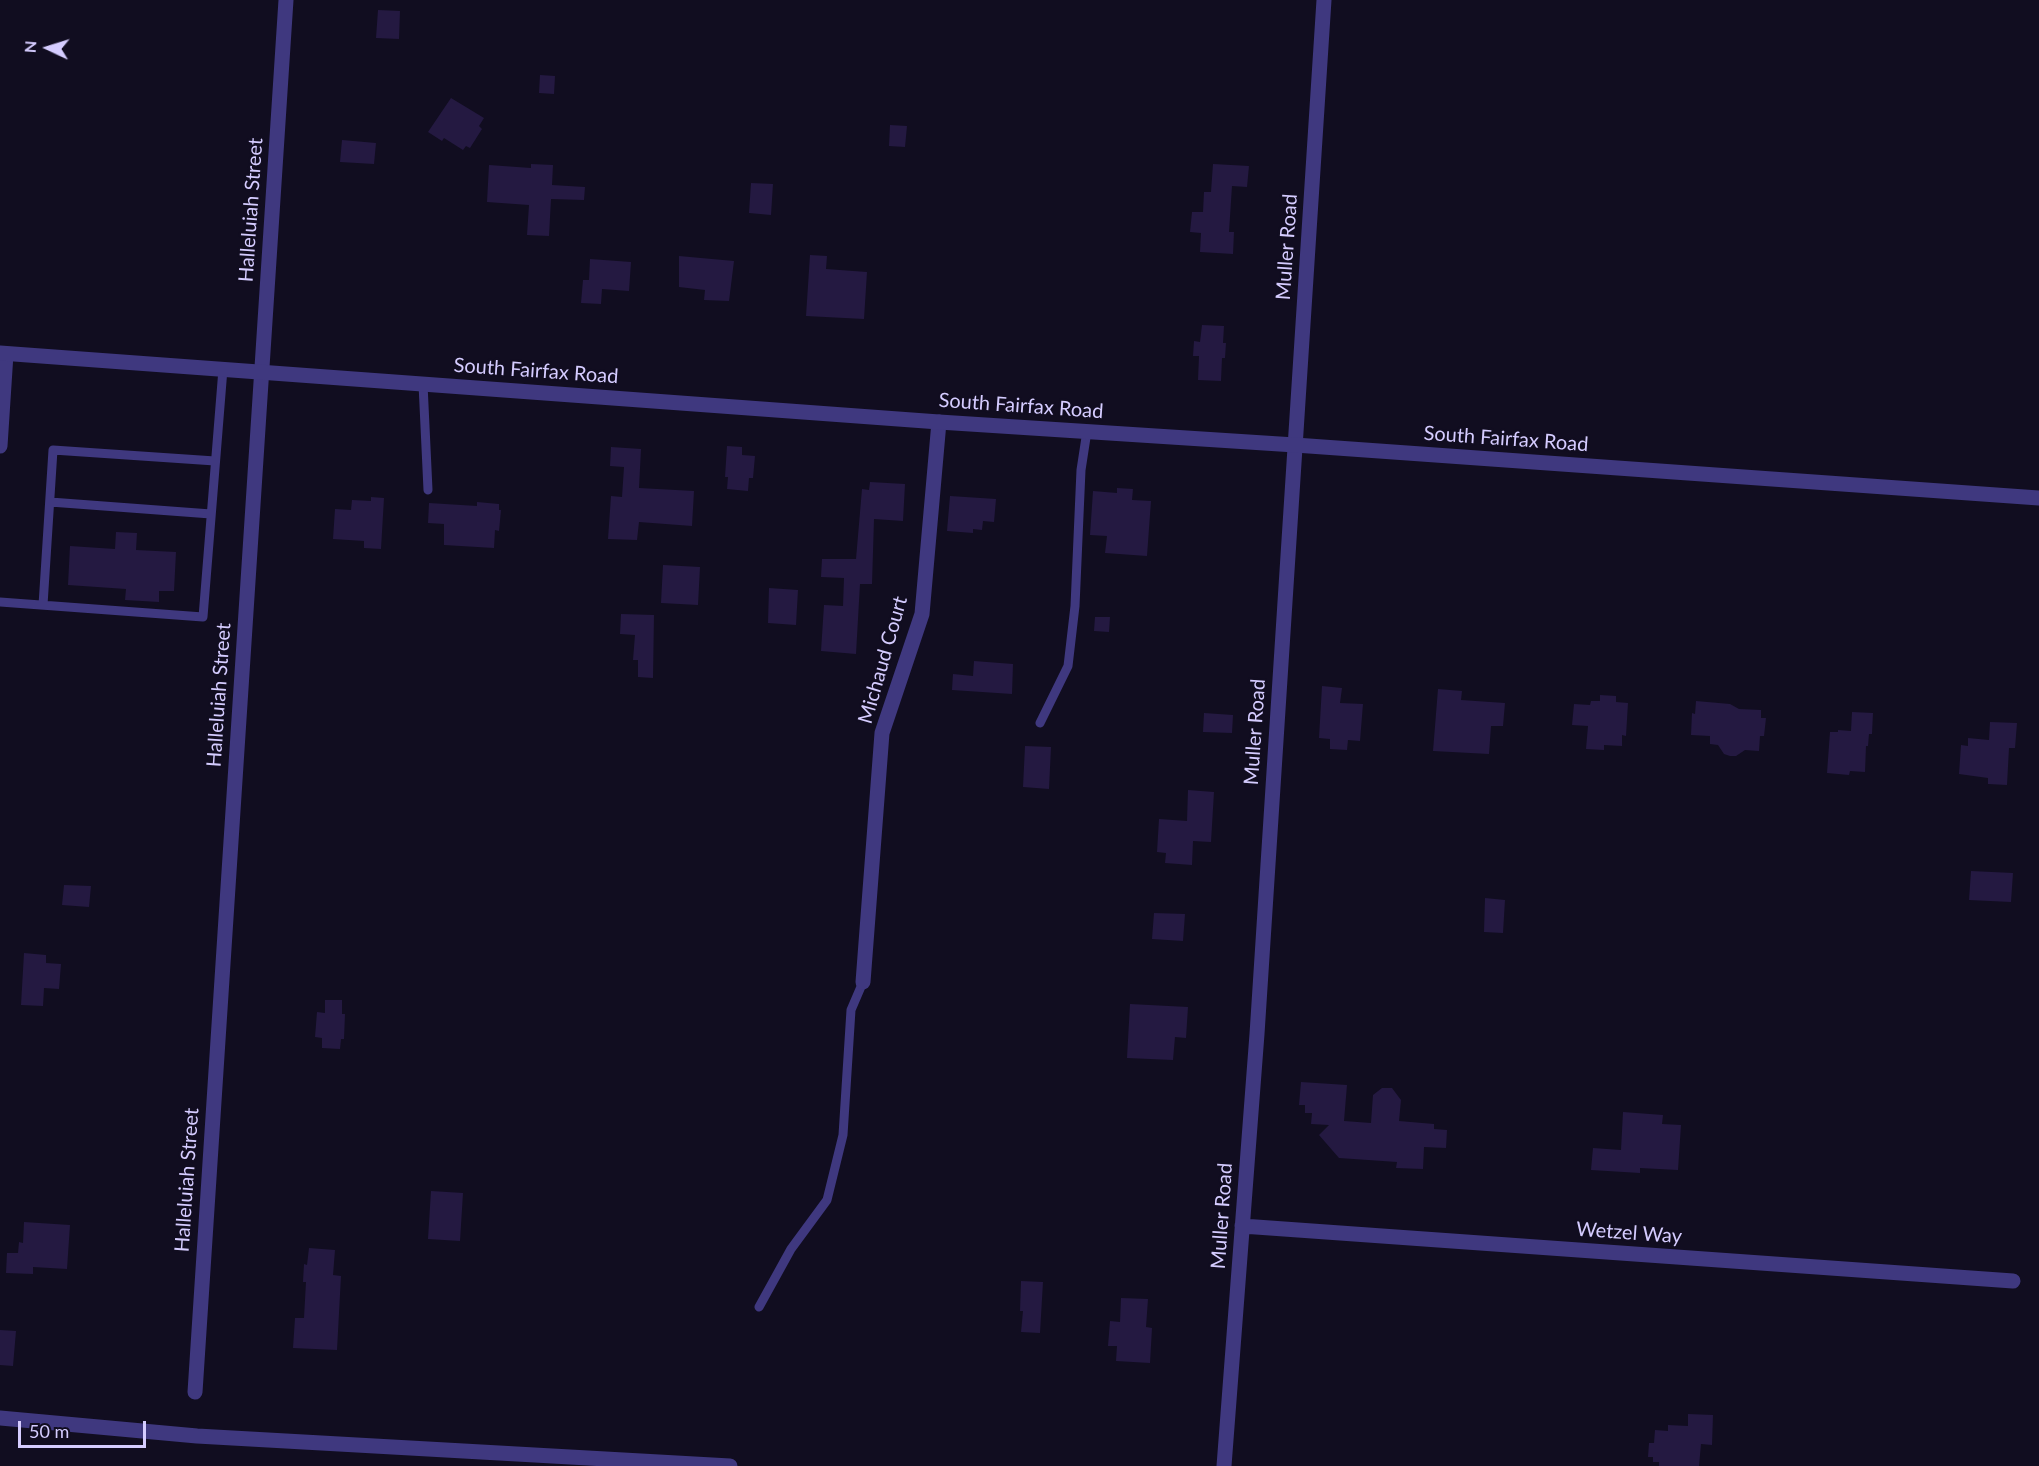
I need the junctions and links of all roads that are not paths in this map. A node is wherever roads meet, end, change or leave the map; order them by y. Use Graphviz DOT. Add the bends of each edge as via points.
graph roads {
  1 [pos="286,0"];
  2 [pos="1324,0"];
  3 [pos="3,353"];
  4 [pos="223,369"];
  5 [pos="261,372"];
  6 [pos="423,384"];
  7 [pos="939,422"];
  8 [pos="1087,432"];
  9 [pos="1295,445"];
  10 [pos="0,446"];
  11 [pos="214,461"];
  12 [pos="428,490"];
  13 [pos="2039,498"];
  14 [pos="50,502"];
  15 [pos="211,514"];
  16 [pos="0,602"];
  17 [pos="43,605"];
  18 [pos="1040,723"];
  19 [pos="863,981"];
  20 [pos="1242,1226"];
  21 [pos="2013,1281"];
  22 [pos="759,1307"];
  23 [pos="195,1392"];
  24 [pos="0,1418"];
  25 [pos="730,1466"];
  26 [pos="1224,1466"];
  1 -- 5 [label="street, Halleluiah Street"];
  2 -- 9 [label="street, Muller Road"];
  3 -- 4 [label="street, South Fairfax Road"];
  3 -- 10 [label="street"];
  4 -- 5 [label="street, South Fairfax Road"];
  4 -- 11 [label="lane"];
  5 -- 6 [label="street, South Fairfax Road"];
  5 -- 23 [label="street, Halleluiah Street"];
  6 -- 7 [label="street, South Fairfax Road"];
  6 -- 12 [label="lane"];
  7 -- 8 [label="street, South Fairfax Road"];
  7 -- 19 [label="street, Michaud Court" via="922,614 882,733"];
  8 -- 9 [label="street, South Fairfax Road"];
  8 -- 18 [label="lane" via="1068,666"];
  9 -- 13 [label="street, South Fairfax Road"];
  9 -- 20 [label="street, Muller Road"];
  11 -- 14 [label="lane" via="53,450"];
  11 -- 15 [label="lane"];
  14 -- 15 [label="lane"];
  14 -- 17 [label="lane"];
  15 -- 17 [label="lane" via="203,617"];
  16 -- 17 [label="lane"];
  19 -- 22 [label="lane" via="851,1010 843,1135 827,1200 791,1249"];
  20 -- 21 [label="street, Wetzel Way"];
  20 -- 26 [label="street, Muller Road"];
  24 -- 25 [label="street" via="197,1436"];
}
